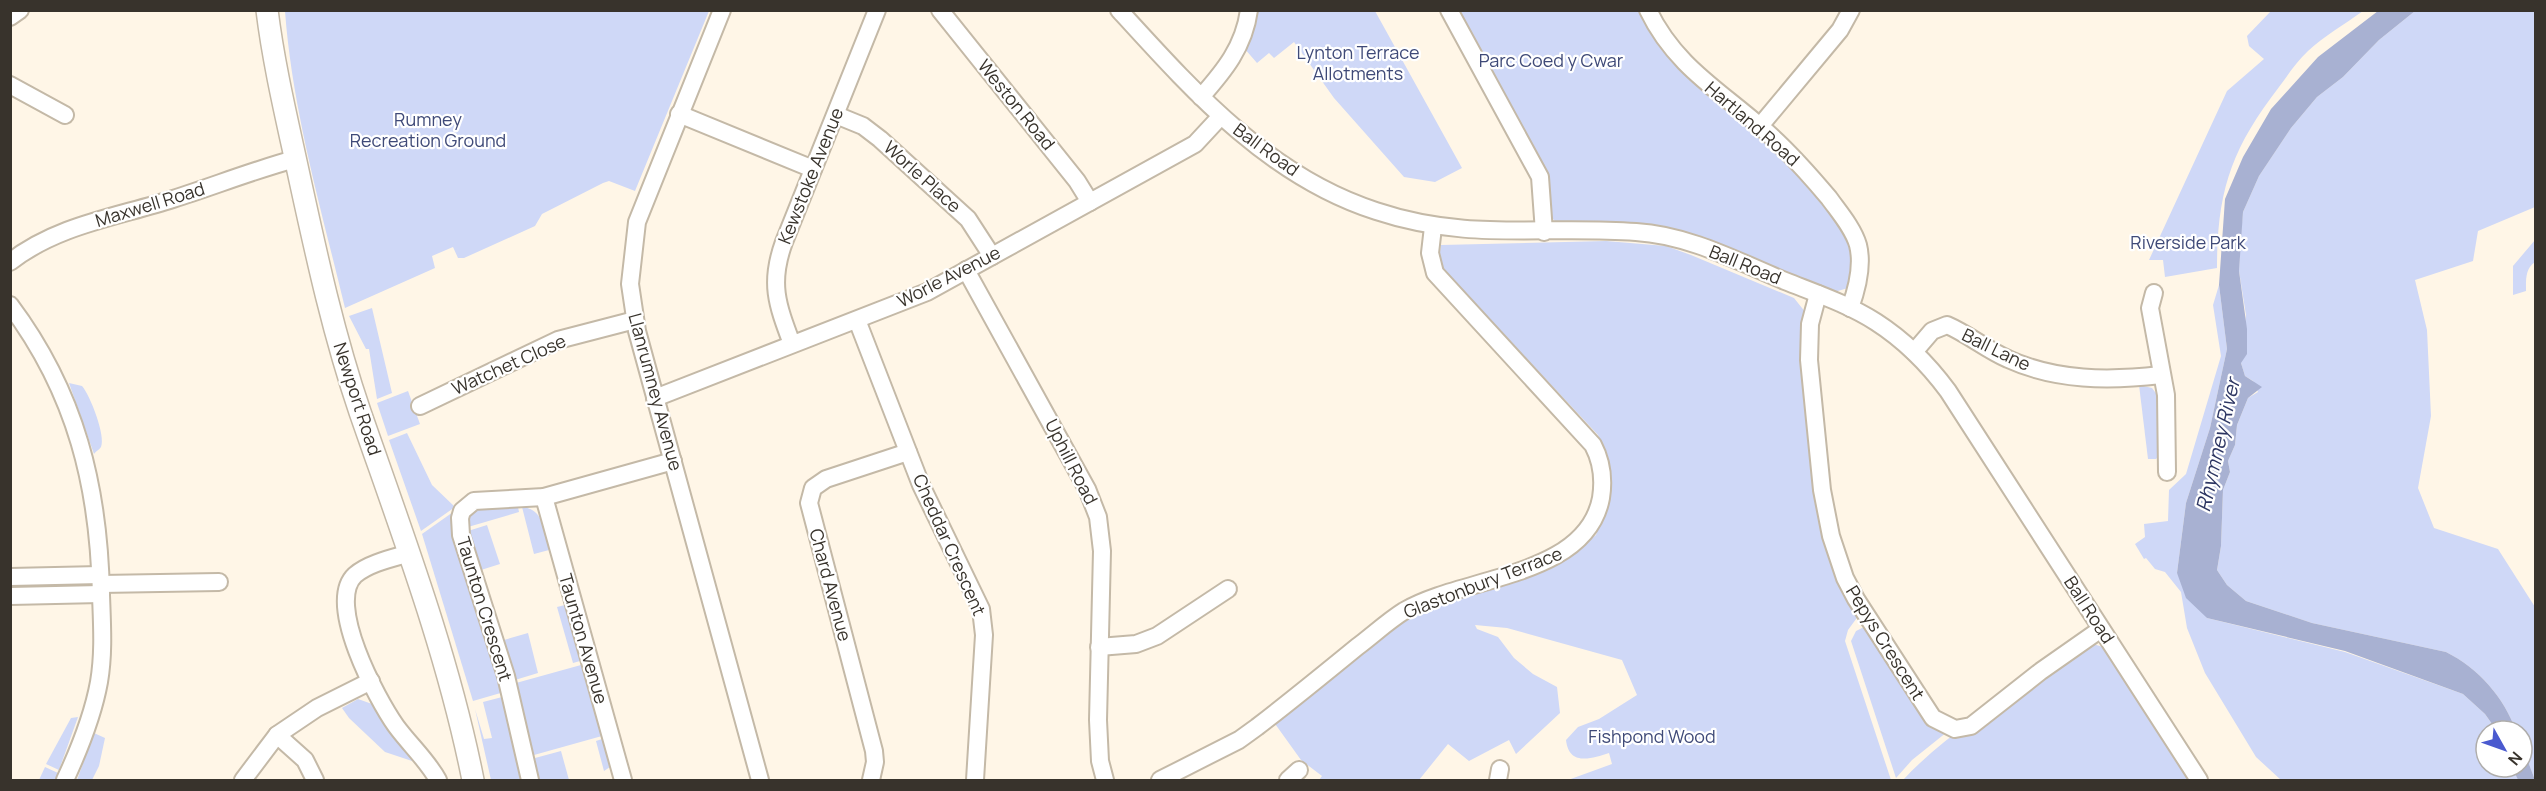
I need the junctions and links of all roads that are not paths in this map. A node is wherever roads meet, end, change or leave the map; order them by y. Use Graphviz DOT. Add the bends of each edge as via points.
graph roads {
  1 [pos="20,10"];
  2 [pos="267,10"];
  3 [pos="722,10"];
  4 [pos="877,10"];
  5 [pos="940,10"];
  6 [pos="1119,10"];
  7 [pos="1249,10"];
  8 [pos="1449,10"];
  9 [pos="1648,10"];
  10 [pos="1851,10"];
  11 [pos="10,17"];
  12 [pos="10,85"];
  13 [pos="1201,97"];
  14 [pos="679,114"];
  15 [pos="836,114"];
  16 [pos="65,115"];
  17 [pos="1221,116"];
  18 [pos="1760,126"];
  19 [pos="295,159"];
  20 [pos="813,169"];
  21 [pos="1090,202"];
  22 [pos="1433,227"];
  23 [pos="1544,232"];
  24 [pos="992,256"];
  25 [pos="10,262"];
  26 [pos="966,270"];
  27 [pos="2154,293"];
  28 [pos="1818,294"];
  29 [pos="10,305"];
  30 [pos="1850,308"];
  31 [pos="634,320"];
  32 [pos="857,320"];
  33 [pos="792,344"];
  34 [pos="1914,352"];
  35 [pos="2162,375"];
  36 [pos="655,398"];
  37 [pos="420,406"];
  38 [pos="908,452"];
  39 [pos="673,461"];
  40 [pos="2168,472"];
  41 [pos="544,497"];
  42 [pos="410,553"];
  43 [pos="10,577"];
  44 [pos="219,582"];
  45 [pos="101,585"];
  46 [pos="1228,589"];
  47 [pos="10,596"];
  48 [pos="2101,629"];
  49 [pos="1100,647"];
  50 [pos="371,681"];
  51 [pos="277,735"];
  52 [pos="65,780"];
  53 [pos="243,780"];
  54 [pos="315,780"];
  55 [pos="438,780"];
  56 [pos="473,780"];
  57 [pos="531,780"];
  58 [pos="623,780"];
  59 [pos="760,780"];
  60 [pos="872,780"];
  61 [pos="975,780"];
  62 [pos="1104,780"];
  63 [pos="1160,780"];
  64 [pos="2199,780"];
  1 -- 11 [label="street"];
  2 -- 19 [label="main road, Newport Road"];
  3 -- 14 [label="street, Llanrumney Avenue"];
  4 -- 15 [label="street, Kewstoke Avenue"];
  5 -- 21 [label="street, Weston Road"];
  6 -- 13 [label="street, Ball Road"];
  7 -- 13 [label="street" via="1236,52"];
  8 -- 23 [label="street" via="1540,177"];
  9 -- 18 [label="street, Hartland Road" via="1670,44 1705,84"];
  10 -- 18 [label="street" via="1840,30"];
  12 -- 16 [label="street"];
  13 -- 17 [label="street, Ball Road"];
  14 -- 20 [label="street"];
  14 -- 31 [label="street, Llanrumney Avenue" via="637,222 630,271"];
  15 -- 20 [label="street, Kewstoke Avenue"];
  15 -- 24 [label="street, Worle Place" via="880,139 968,219"];
  17 -- 21 [label="street, Worle Avenue" via="1195,144"];
  17 -- 22 [label="street, Ball Road" via="1273,157 1327,190 1374,211"];
  18 -- 30 [label="street, Hartland Road" via="1816,183 1851,229 1860,257"];
  19 -- 25 [label="street, Maxwell Road" via="71,229 34,245"];
  19 -- 42 [label="main road, Newport Road" via="332,320"];
  20 -- 33 [label="street, Kewstoke Avenue" via="775,270 777,301"];
  21 -- 24 [label="street, Worle Avenue"];
  22 -- 23 [label="street, Ball Road"];
  22 -- 63 [label="street, Glastonbury Terrace" via="1430,253 1436,273 1599,455 1603,481 1594,519 1576,543 1551,559 1404,611 1248,734"];
  23 -- 28 [label="street, Ball Road" via="1664,235"];
  24 -- 26 [label="street, Worle Avenue"];
  26 -- 32 [label="street, Worle Avenue" via="915,298"];
  26 -- 49 [label="street, Uphill Road" via="1095,505 1102,551"];
  27 -- 35 [label="street" via="2150,308"];
  28 -- 30 [label="street, Ball Road"];
  28 -- 48 [label="street, Pepys Crescent" via="1810,324 1809,360 1822,490 1831,536 1856,599 1933,718 1950,728 1971,726"];
  29 -- 45 [label="street" via="50,369 78,435 97,519"];
  30 -- 34 [label="street, Ball Road" via="1887,329"];
  31 -- 36 [label="street, Llanrumney Avenue"];
  31 -- 37 [label="street, Watchet Close" via="558,340"];
  32 -- 33 [label="street, Worle Avenue"];
  32 -- 38 [label="street, Cheddar Crescent"];
  33 -- 36 [label="street, Worle Avenue"];
  34 -- 35 [label="street, Ball Lane" via="1932,331 1947,326 1992,352 2038,370 2099,379"];
  34 -- 48 [label="street, Ball Road" via="1948,391"];
  35 -- 40 [label="street"];
  36 -- 39 [label="street, Llanrumney Avenue"];
  38 -- 60 [label="street, Chard Avenue" via="826,479 813,488 809,503 874,751"];
  38 -- 61 [label="street, Cheddar Crescent" via="984,620"];
  39 -- 41 [label="street, Taunton Crescent"];
  39 -- 59 [label="street, Llanrumney Avenue"];
  41 -- 57 [label="street, Taunton Crescent" via="474,501 462,511 459,526 504,669"];
  41 -- 58 [label="street, Taunton Avenue"];
  42 -- 50 [label="street" via="366,568 352,579 347,589 347,614"];
  42 -- 56 [label="main road, Newport Road"];
  43 -- 45 [label="street"];
  44 -- 45 [label="street"];
  45 -- 47 [label="street"];
  45 -- 52 [label="street" via="99,681"];
  46 -- 49 [label="street" via="1157,636 1136,644"];
  48 -- 64 [label="street, Ball Road"];
  49 -- 62 [label="street, Uphill Road" via="1098,742"];
  50 -- 51 [label="street"];
  50 -- 55 [label="street" via="396,726"];
  51 -- 53 [label="street"];
  51 -- 54 [label="street" via="304,760"];
}
